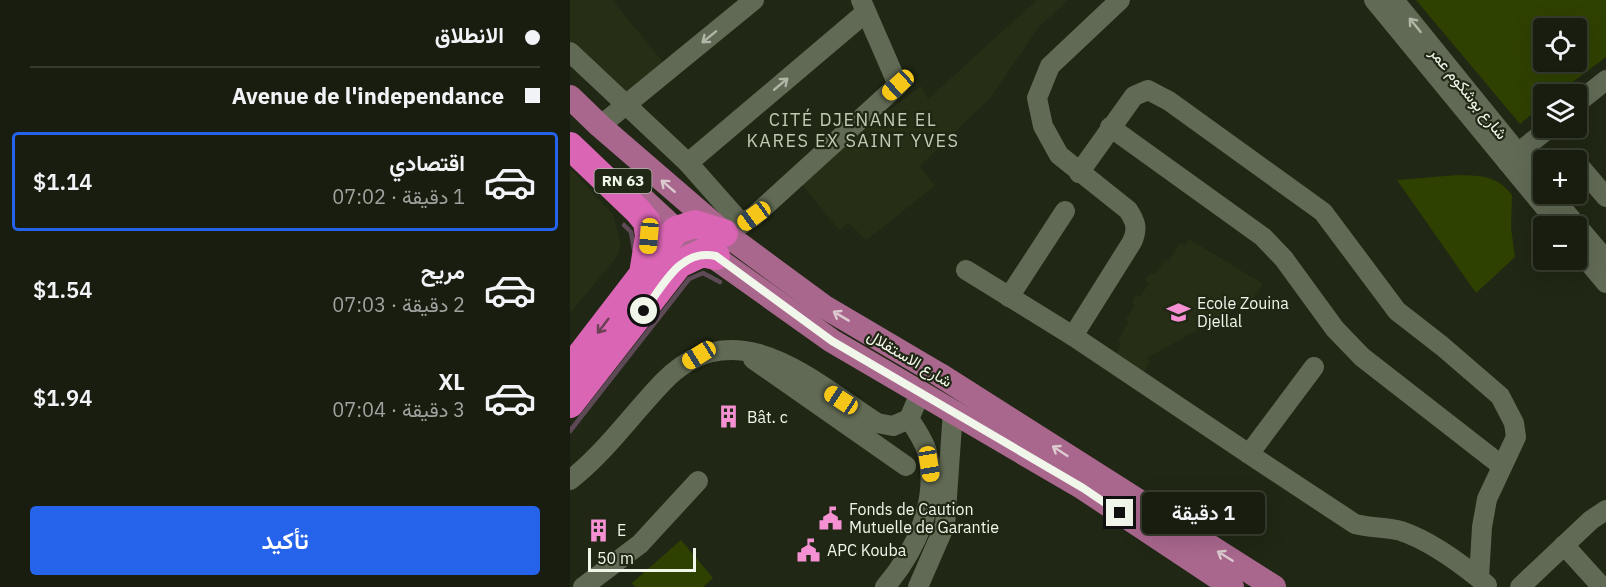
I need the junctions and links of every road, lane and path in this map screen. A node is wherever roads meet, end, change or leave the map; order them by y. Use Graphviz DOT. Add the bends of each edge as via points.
graph roads {
  1 [pos="754,0"];
  2 [pos="1120,0"];
  3 [pos="1374,0"];
  4 [pos="1394,0"];
  5 [pos="863,6"];
  6 [pos="570,52"];
  7 [pos="1606,80"];
  8 [pos="1587,95"];
  9 [pos="570,97"];
  10 [pos="627,103"];
  11 [pos="600,126"];
  12 [pos="1110,127"];
  13 [pos="570,133"];
  14 [pos="1537,138"];
  15 [pos="570,146"];
  16 [pos="1512,158"];
  17 [pos="688,163"];
  18 [pos="1079,173"];
  19 [pos="1587,174"];
  20 [pos="1533,176"];
  21 [pos="1606,197"];
  22 [pos="1558,204"];
  23 [pos="1065,211"];
  24 [pos="1553,216"];
  25 [pos="703,235"];
  26 [pos="1587,260"];
  27 [pos="1606,261"];
  28 [pos="966,270"];
  29 [pos="643,274"];
  30 [pos="1606,283"];
  31 [pos="1009,297"];
  32 [pos="1073,336"];
  33 [pos="738,348"];
  34 [pos="1314,368"];
  35 [pos="570,369"];
  36 [pos="921,391"];
  37 [pos="570,404"];
  38 [pos="953,411"];
  39 [pos="909,419"];
  40 [pos="1249,454"];
  41 [pos="906,466"];
  42 [pos="1502,466"];
  43 [pos="570,480"];
  44 [pos="699,481"];
  45 [pos="1606,510"];
  46 [pos="1564,545"];
  47 [pos="1484,583"];
  48 [pos="583,587"];
  49 [pos="885,587"];
  50 [pos="918,587"];
  51 [pos="1232,587"];
  52 [pos="1274,587"];
  53 [pos="1520,587"];
  54 [pos="1602,587"];
  1 -- 10 [label="street, one-way"];
  2 -- 18 [label="street" via="1050,66 1037,98 1043,126 1059,155"];
  3 -- 16 [label="street"];
  16 -- 4 [label="street, شارع بوشكوم عمر, one-way"];
  17 -- 5 [label="street, one-way"];
  5 -- 25 [label="street" via="898,85"];
  6 -- 10 [label="street"];
  7 -- 8 [label="street"];
  9 -- 11 [label="main road, شارع الاستقلال / RN 63"];
  10 -- 11 [label="street"];
  10 -- 17 [label="street"];
  25 -- 11 [label="main road, شارع الاستقلال / RN 63, one-way"];
  12 -- 18 [label="street"];
  12 -- 42 [label="street" via="1263,237 1335,329 1362,357"];
  12 -- 42 [label="street" via="1134,96 1148,90 1155,92 1323,212 1397,311 1500,396 1514,423 1516,437"];
  13 -- 25 [label="main road, شارع الاستقلال / RN 63"];
  14 -- 16 [label="street"];
  15 -- 29 [label="highway" via="647,222 649,236"];
  16 -- 20 [label="street, شارع بوشكوم عمر"];
  16 -- 24 [label="street"];
  17 -- 25 [label="street"];
  18 -- 32 [label="street" via="1128,210 1136,232"];
  19 -- 21 [label="street"];
  22 -- 27 [label="street"];
  23 -- 31 [label="street"];
  25 -- 29 [label="highway"];
  25 -- 36 [label="main road, RN 63" via="832,341"];
  25 -- 37 [label="highway"];
  52 -- 25 [label="main road, شارع الاستقلال / RN 63, one-way" via="940,375"];
  26 -- 30 [label="street"];
  28 -- 31 [label="street"];
  29 -- 35 [label="highway, one-way"];
  31 -- 32 [label="street"];
  32 -- 40 [label="street"];
  33 -- 39 [label="street" via="787,364 877,423 893,426"];
  33 -- 41 [label="street"];
  33 -- 43 [label="street" via="699,355 684,364 591,463"];
  34 -- 40 [label="street"];
  36 -- 38 [label="main road, RN 63"];
  36 -- 39 [label="street"];
  38 -- 50 [label="street" via="945,525"];
  38 -- 51 [label="main road, RN 63" via="1083,488"];
  39 -- 49 [label="street" via="927,451 931,476 928,502 919,533"];
  40 -- 47 [label="street" via="1355,524 1398,530 1420,538"];
  42 -- 47 [label="street" via="1487,499 1482,527"];
  44 -- 48 [label="street" via="640,544"];
  45 -- 46 [label="street"];
  46 -- 53 [label="street"];
  46 -- 54 [label="street"];
}
